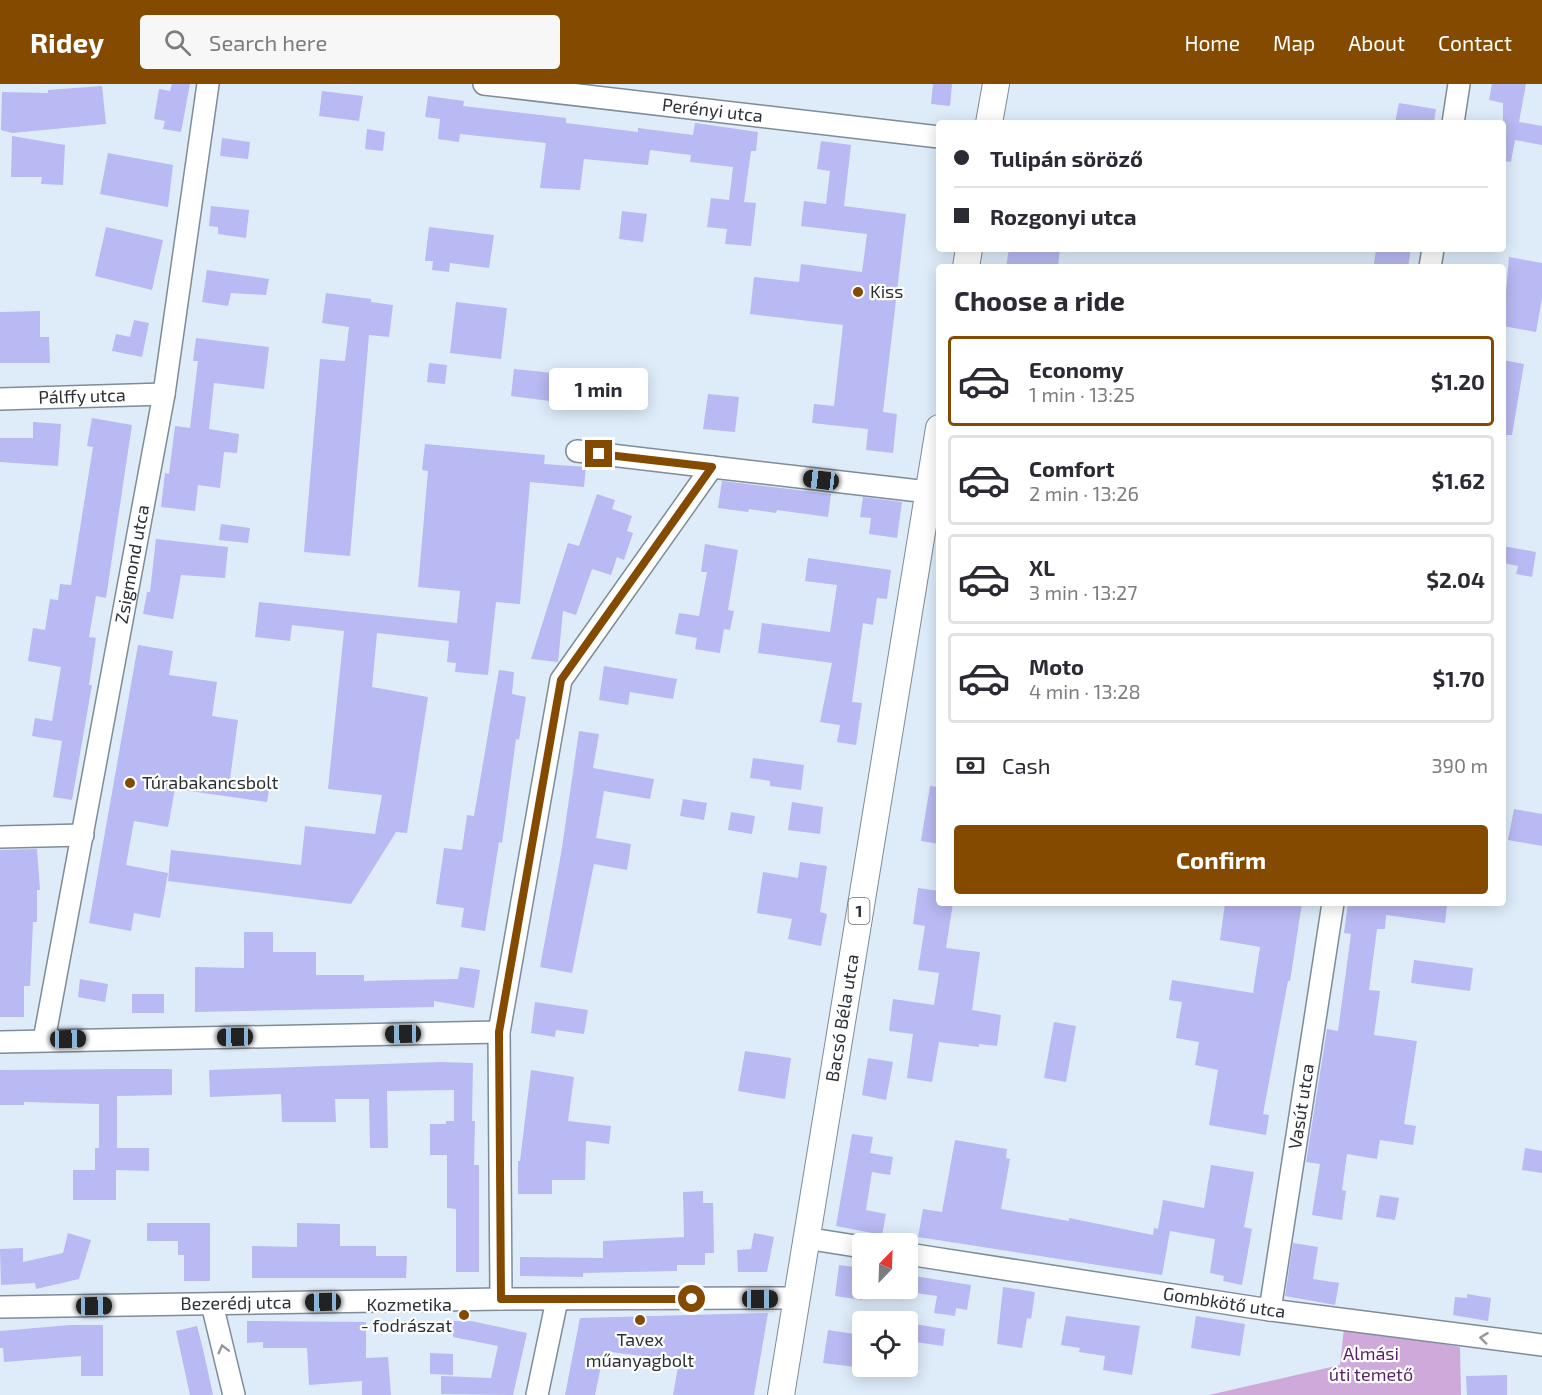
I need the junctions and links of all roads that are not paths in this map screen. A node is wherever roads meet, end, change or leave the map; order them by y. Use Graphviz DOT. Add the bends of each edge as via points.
graph roads {
  1 [pos="207,84"];
  2 [pos="484,84"];
  3 [pos="996,84"];
  4 [pos="1459,84"];
  5 [pos="990,120"];
  6 [pos="1453,120"];
  7 [pos="936,137"];
  8 [pos="164,394"];
  9 [pos="0,399"];
  10 [pos="936,445"];
  11 [pos="577,451"];
  12 [pos="712,467"];
  13 [pos="928,492"];
  14 [pos="83,835"];
  15 [pos="0,837"];
  16 [pos="1333,906"];
  17 [pos="499,1032"];
  18 [pos="44,1040"];
  19 [pos="0,1042"];
  20 [pos="805,1238"];
  21 [pos="852,1245"];
  22 [pos="918,1256"];
  23 [pos="796,1298"];
  24 [pos="501,1299"];
  25 [pos="557,1300"];
  26 [pos="212,1304"];
  27 [pos="0,1307"];
  28 [pos="1270,1310"];
  29 [pos="1542,1345"];
  30 [pos="234,1395"];
  31 [pos="537,1395"];
  32 [pos="781,1395"];
  1 -- 8 [label="street, Zsigmond utca"];
  2 -- 7 [label="street, Perényi utca"];
  3 -- 5 [label="main road"];
  4 -- 6 [label="street"];
  8 -- 9 [label="street, Pálffy utca"];
  8 -- 14 [label="street, Zsigmond utca"];
  10 -- 13 [label="main road, Bacsó Béla utca / 1"];
  11 -- 12 [label="street"];
  12 -- 13 [label="street"];
  12 -- 17 [label="street" via="561,680"];
  13 -- 20 [label="main road, Bacsó Béla utca / 1"];
  14 -- 15 [label="street"];
  14 -- 18 [label="street, Zsigmond utca"];
  16 -- 28 [label="street, Vasút utca"];
  17 -- 18 [label="street"];
  17 -- 24 [label="street"];
  18 -- 19 [label="street"];
  20 -- 21 [label="street"];
  20 -- 23 [label="main road, Bacsó Béla utca / 1"];
  22 -- 28 [label="street, Gombkötő utca"];
  23 -- 25 [label="street, Bezerédj utca"];
  23 -- 32 [label="main road, Bacsó Béla utca / 1"];
  24 -- 25 [label="street, Bezerédj utca"];
  24 -- 26 [label="street, Bezerédj utca"];
  25 -- 31 [label="street"];
  26 -- 27 [label="street, Bezerédj utca"];
  30 -- 26 [label="street, one-way"];
  29 -- 28 [label="street, Gombkötő utca, one-way"];
}
